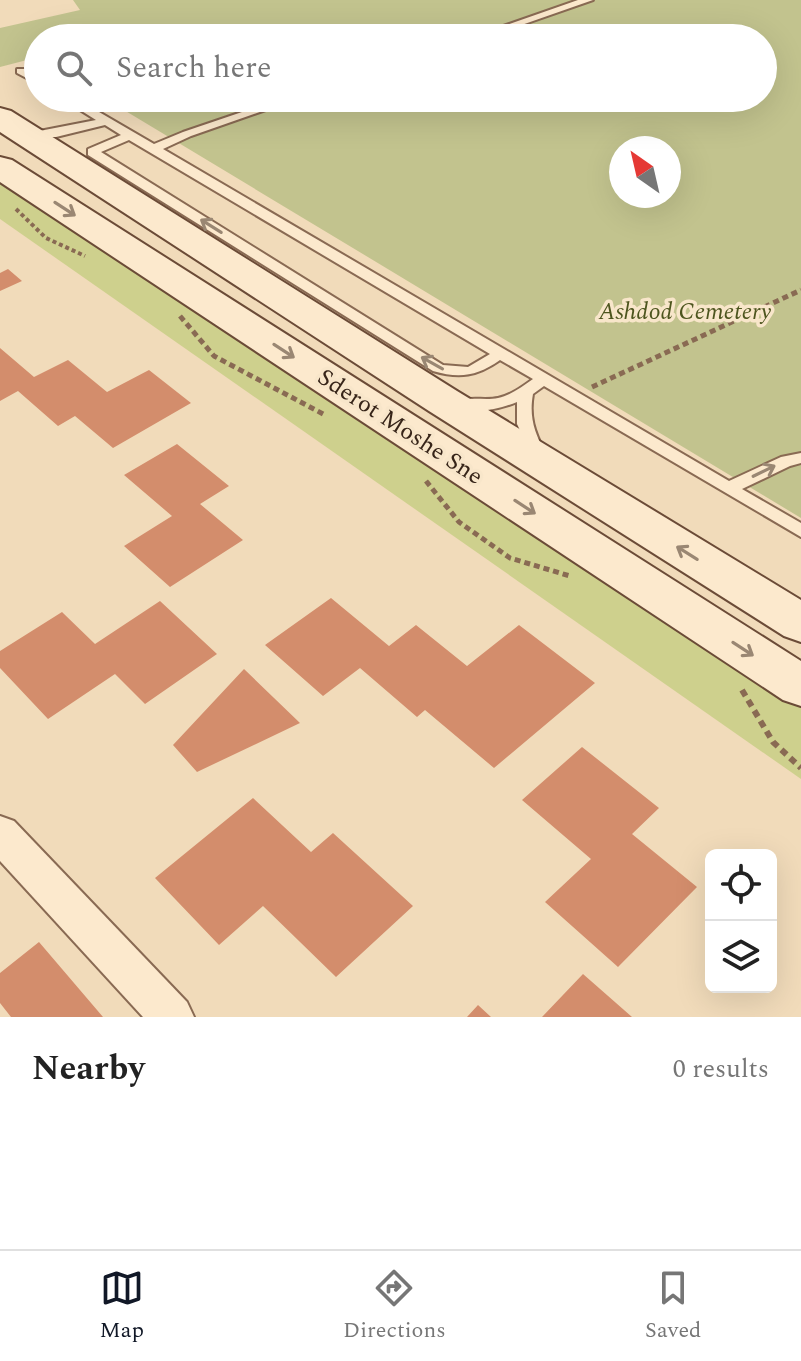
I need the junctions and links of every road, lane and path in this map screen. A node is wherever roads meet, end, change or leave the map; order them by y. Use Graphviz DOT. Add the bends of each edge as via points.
graph roads {
  1 [pos="588,0"];
  2 [pos="516,24"];
  3 [pos="21,71"];
  4 [pos="24,73"];
  5 [pos="91,112"];
  6 [pos="252,112"];
  7 [pos="107,121"];
  8 [pos="14,127"];
  9 [pos="130,135"];
  10 [pos="154,149"];
  11 [pos="5,184"];
  12 [pos="95,258"];
  13 [pos="801,290"];
  14 [pos="174,305"];
  15 [pos="501,353"];
  16 [pos="544,378"];
  17 [pos="526,394"];
  18 [pos="573,395"];
  19 [pos="443,401"];
  20 [pos="330,418"];
  21 [pos="801,458"];
  22 [pos="542,463"];
  23 [pos="419,473"];
  24 [pos="729,488"];
  25 [pos="801,531"];
  26 [pos="581,579"];
  27 [pos="801,623"];
  28 [pos="736,684"];
  29 [pos="801,686"];
  30 [pos="801,768"];
  31 [pos="0,833"];
  32 [pos="172,1017"];
  1 -- 2 [label="lane"];
  3 -- 4 [label="lane"];
  5 -- 7 [label="lane"];
  6 -- 10 [label="lane"];
  7 -- 8 [label="lane" via="56,133"];
  7 -- 9 [label="lane"];
  8 -- 19 [label="main road, Sderot Moshe Sne"];
  9 -- 10 [label="lane"];
  15 -- 9 [label="lane, one-way" via="461,375 438,368 92,152"];
  10 -- 15 [label="lane"];
  11 -- 12 [label="path" via="28,226 57,248"];
  11 -- 29 [label="main road, Sderot Moshe Sne, one-way"];
  13 -- 18 [label="path"];
  14 -- 20 [label="path" via="185,326 214,356"];
  15 -- 16 [label="lane"];
  16 -- 17 [label="lane"];
  16 -- 18 [label="lane"];
  17 -- 19 [label="lane" via="489,405"];
  17 -- 22 [label="lane" via="522,420"];
  18 -- 24 [label="lane"];
  19 -- 22 [label="main road, Sderot Moshe Sne"];
  24 -- 21 [label="lane, one-way"];
  27 -- 22 [label="main road, Sderot Moshe Sne, one-way"];
  23 -- 26 [label="path" via="459,522 510,558"];
  24 -- 25 [label="lane"];
  28 -- 30 [label="path" via="773,742"];
  31 -- 32 [label="street"];
}
